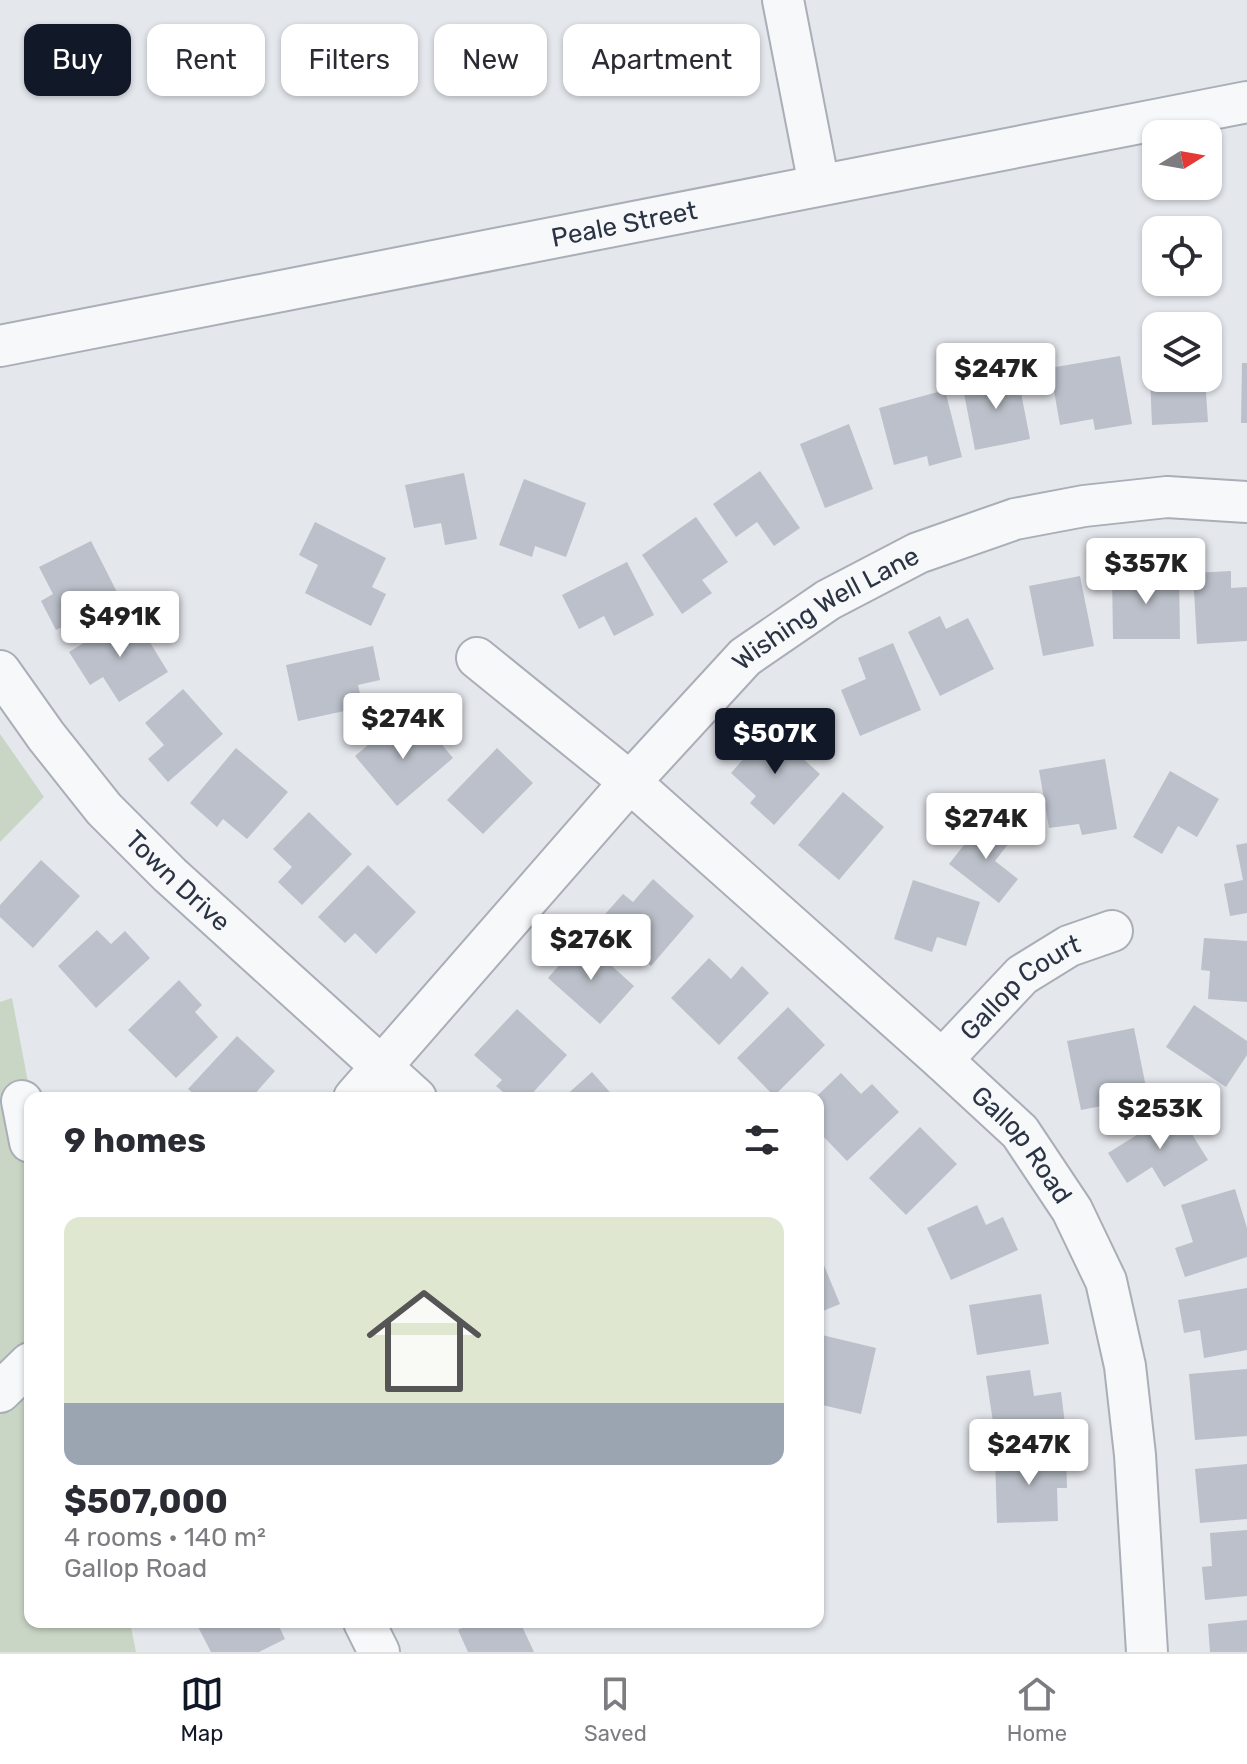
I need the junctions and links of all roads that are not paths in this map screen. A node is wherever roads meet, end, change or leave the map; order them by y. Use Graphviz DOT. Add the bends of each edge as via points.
graph roads {
  1 [pos="783,0"];
  2 [pos="1247,102"];
  3 [pos="819,185"];
  4 [pos="0,346"];
  5 [pos="1247,502"];
  6 [pos="477,658"];
  7 [pos="0,671"];
  8 [pos="630,782"];
  9 [pos="1112,931"];
  10 [pos="942,1060"];
  11 [pos="382,1067"];
  12 [pos="359,1092"];
  13 [pos="409,1092"];
  14 [pos="22,1101"];
  15 [pos="24,1111"];
  16 [pos="24,1369"];
  17 [pos="0,1392"];
  18 [pos="367,1628"];
  19 [pos="379,1652"];
  20 [pos="1147,1652"];
  1 -- 3 [label="street"];
  2 -- 3 [label="street, Peale Street"];
  3 -- 4 [label="street, Peale Street"];
  5 -- 8 [label="street, Wishing Well Lane" via="1167,497 1084,506 1015,519 918,553 828,600 745,657"];
  6 -- 8 [label="street, Gallop Road"];
  7 -- 11 [label="street, Town Drive" via="104,809"];
  8 -- 10 [label="street, Gallop Road"];
  8 -- 11 [label="street, Wishing Well Lane"];
  9 -- 10 [label="street, Gallop Court" via="1069,946 1022,975"];
  10 -- 20 [label="street, Gallop Road" via="1020,1132 1072,1210 1106,1281 1125,1366 1135,1455"];
  11 -- 12 [label="street, Wishing Well Lane"];
  11 -- 13 [label="street, Town Drive"];
  14 -- 15 [label="street"];
  16 -- 17 [label="street"];
  18 -- 19 [label="street"];
}
